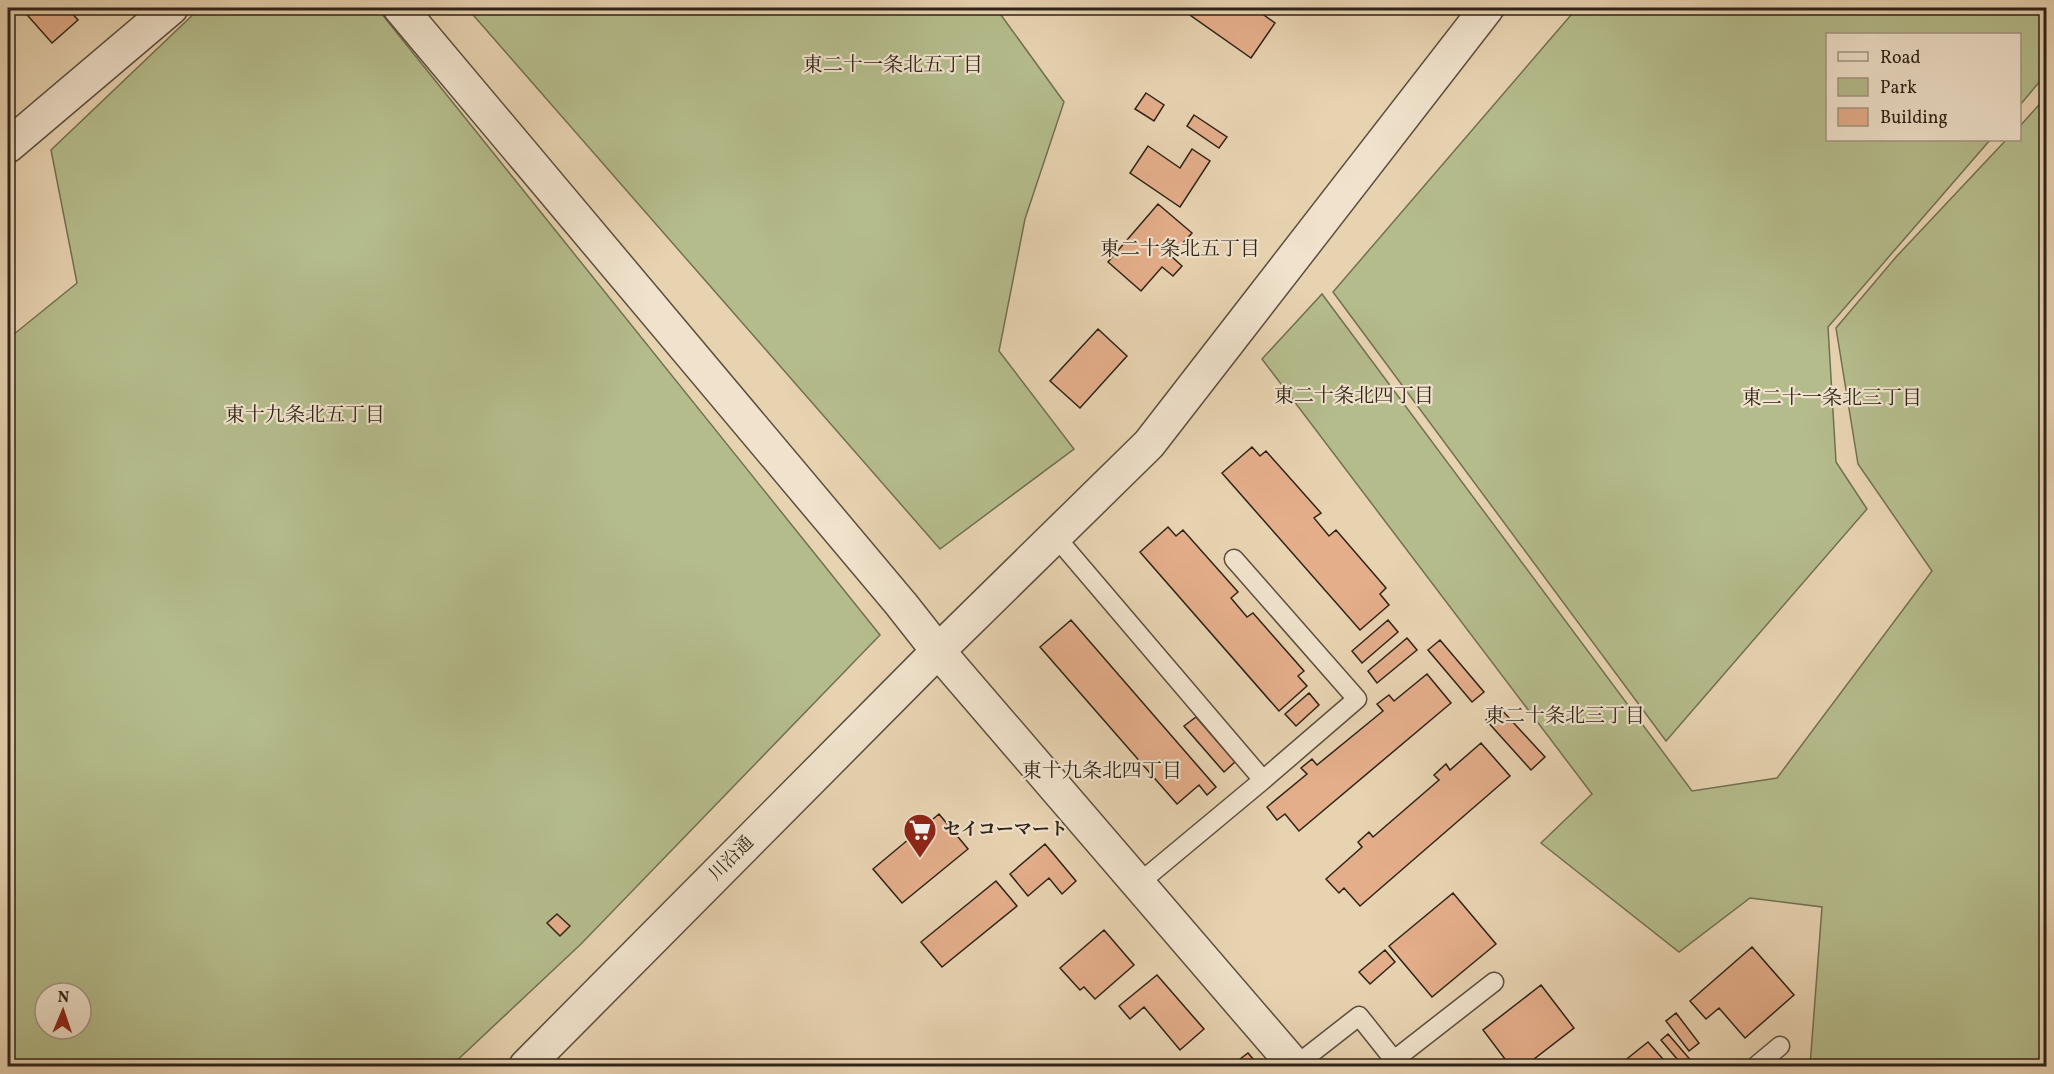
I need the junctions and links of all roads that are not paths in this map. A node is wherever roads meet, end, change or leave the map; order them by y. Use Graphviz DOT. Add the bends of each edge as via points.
graph roads {
  1 [pos="171,8"];
  2 [pos="400,8"];
  3 [pos="1487,8"];
  4 [pos="8,146"];
  5 [pos="1055,536"];
  6 [pos="1234,559"];
  7 [pos="938,651"];
  8 [pos="1263,780"];
  9 [pos="1138,884"];
  10 [pos="1494,982"];
  11 [pos="1780,1046"];
  12 [pos="526,1066"];
  13 [pos="1295,1066"];
  14 [pos="1756,1066"];
  1 -- 4 [label="street"];
  2 -- 7 [label="street"];
  3 -- 5 [label="street, 川沿通" via="1149,444"];
  5 -- 7 [label="street, 川沿通"];
  5 -- 8 [label="lane"];
  6 -- 8 [label="lane" via="1357,699"];
  7 -- 9 [label="street"];
  7 -- 12 [label="street, 川沿通"];
  8 -- 9 [label="lane"];
  9 -- 13 [label="street"];
  10 -- 13 [label="lane" via="1394,1060 1359,1016"];
  11 -- 14 [label="lane"];
}
